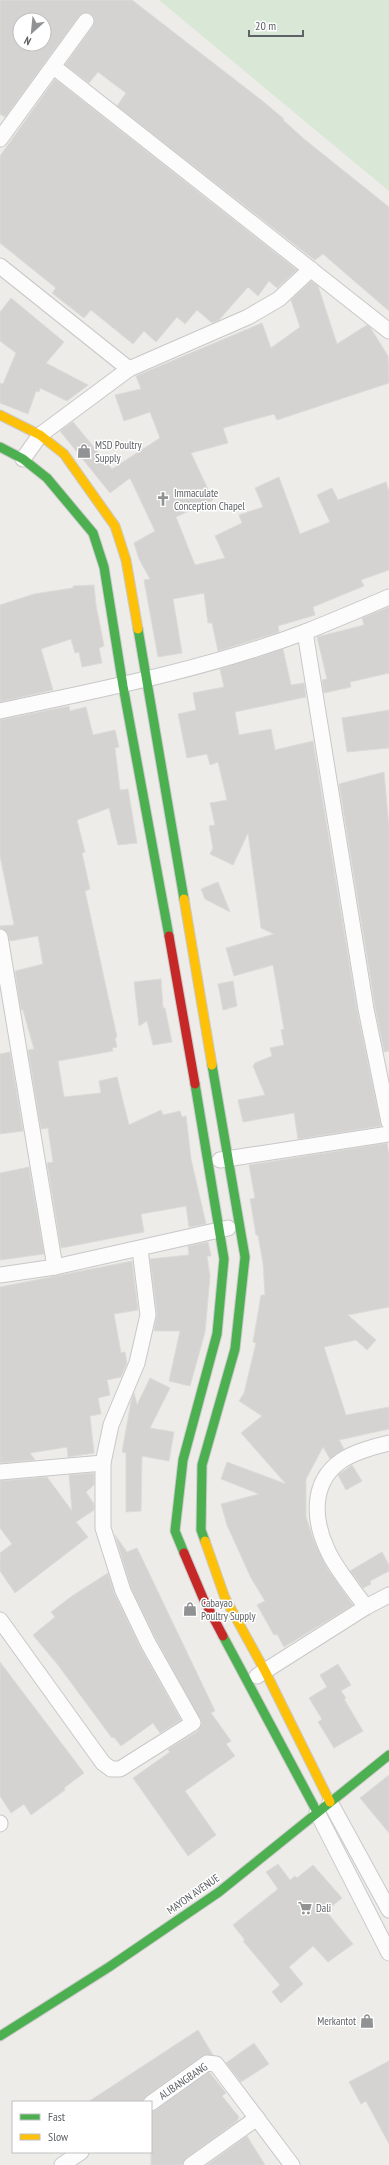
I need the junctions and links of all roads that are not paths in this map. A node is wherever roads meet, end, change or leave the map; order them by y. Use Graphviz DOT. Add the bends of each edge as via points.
graph roads {
  1 [pos="86,21"];
  2 [pos="54,66"];
  3 [pos="0,139"];
  4 [pos="0,266"];
  5 [pos="311,269"];
  6 [pos="389,330"];
  7 [pos="129,369"];
  8 [pos="0,415"];
  9 [pos="40,435"];
  10 [pos="0,447"];
  11 [pos="23,459"];
  12 [pos="389,597"];
  13 [pos="304,632"];
  14 [pos="145,680"];
  15 [pos="123,686"];
  16 [pos="0,711"];
  17 [pos="0,937"];
  18 [pos="389,1122"];
  19 [pos="389,1134"];
  20 [pos="227,1158"];
  21 [pos="209,1162"];
  22 [pos="239,1227"];
  23 [pos="220,1229"];
  24 [pos="140,1249"];
  25 [pos="55,1267"];
  26 [pos="0,1274"];
  27 [pos="389,1443"];
  28 [pos="103,1463"];
  29 [pos="0,1472"];
  30 [pos="389,1595"];
  31 [pos="366,1607"];
  32 [pos="0,1620"];
  33 [pos="265,1671"];
  34 [pos="248,1682"];
  35 [pos="389,1755"];
  36 [pos="330,1802"];
  37 [pos="317,1812"];
  38 [pos="389,1910"];
  39 [pos="389,1953"];
  40 [pos="0,2036"];
  41 [pos="152,2102"];
  42 [pos="257,2118"];
  43 [pos="80,2153"];
  44 [pos="62,2165"];
  45 [pos="191,2165"];
  46 [pos="292,2165"];
  1 -- 2 [label="street"];
  2 -- 3 [label="street"];
  2 -- 5 [label="street"];
  4 -- 7 [label="street"];
  5 -- 6 [label="street"];
  5 -- 7 [label="street" via="279,299 248,317"];
  7 -- 9 [label="street"];
  8 -- 9 [label="street"];
  9 -- 11 [label="street"];
  9 -- 14 [label="street" via="64,454 115,526 126,560"];
  10 -- 11 [label="street"];
  11 -- 15 [label="street" via="47,478 93,533 109,588"];
  12 -- 13 [label="street"];
  13 -- 14 [label="street" via="202,665"];
  13 -- 18 [label="street" via="366,1009"];
  14 -- 15 [label="street"];
  14 -- 20 [label="street"];
  15 -- 16 [label="street"];
  15 -- 21 [label="street"];
  17 -- 25 [label="street"];
  19 -- 20 [label="street"];
  20 -- 21 [label="street"];
  20 -- 22 [label="street"];
  21 -- 23 [label="street"];
  22 -- 23 [label="street"];
  22 -- 33 [label="street" via="244,1257 235,1349 202,1465 201,1530 226,1598"];
  23 -- 24 [label="street"];
  23 -- 34 [label="street" via="224,1259 217,1334 182,1460 176,1531 203,1598"];
  24 -- 25 [label="street"];
  24 -- 28 [label="street" via="148,1315 137,1363 111,1425"];
  25 -- 26 [label="street"];
  27 -- 31 [label="street" via="341,1461 320,1484 316,1516 327,1550"];
  28 -- 29 [label="street"];
  28 -- 32 [label="street" via="103,1528 123,1591 148,1643 193,1724 120,1769 111,1769 103,1763"];
  30 -- 31 [label="street"];
  31 -- 33 [label="street"];
  33 -- 34 [label="street"];
  33 -- 36 [label="street"];
  34 -- 37 [label="street"];
  35 -- 36 [label="street, MAYON AVENUE"];
  36 -- 37 [label="street, MAYON AVENUE"];
  36 -- 38 [label="street"];
  37 -- 39 [label="street"];
  37 -- 40 [label="street, MAYON AVENUE" via="219,1892"];
  41 -- 42 [label="street, ALIBANGBANG" via="207,2063 216,2064"];
  42 -- 45 [label="street"];
  42 -- 46 [label="street"];
  43 -- 44 [label="street"];
}
